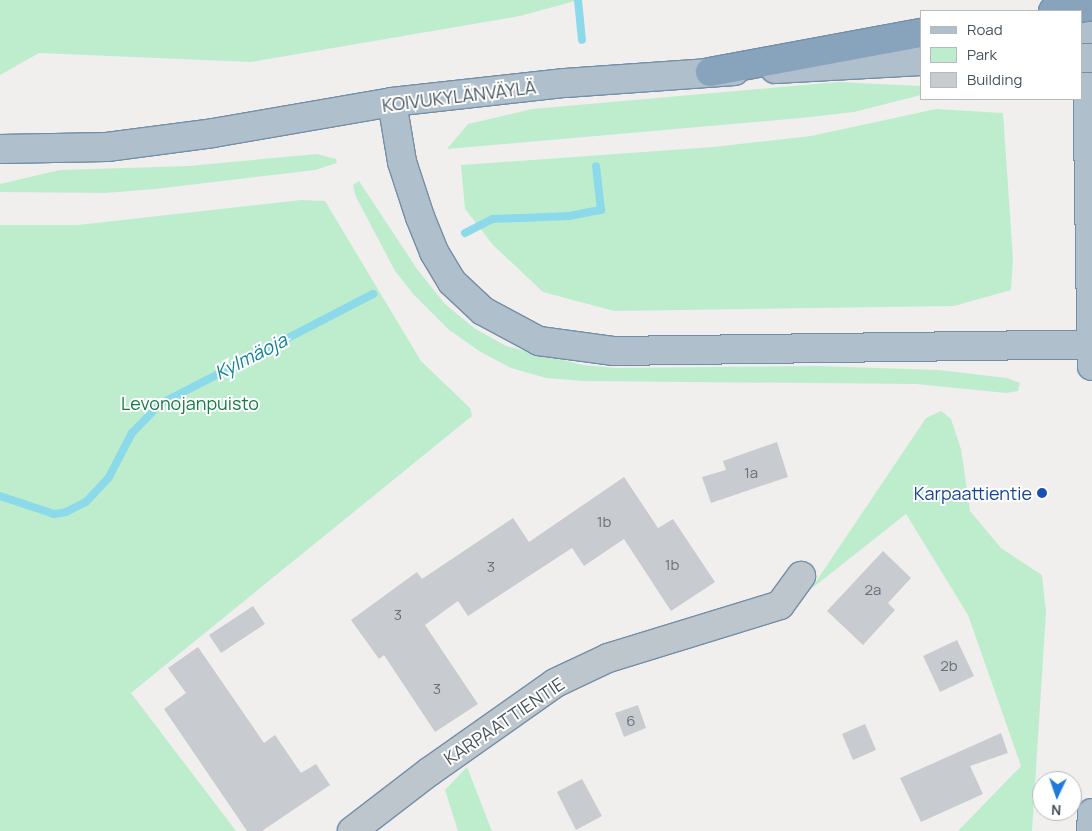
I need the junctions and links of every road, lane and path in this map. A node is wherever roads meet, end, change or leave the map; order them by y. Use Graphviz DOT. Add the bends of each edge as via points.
graph roads {
  1 [pos="1086,0"];
  2 [pos="1092,6"];
  3 [pos="1061,10"];
  4 [pos="920,33"];
  5 [pos="920,61"];
  6 [pos="710,72"];
  7 [pos="392,102"];
  8 [pos="0,149"];
  9 [pos="1092,344"];
  10 [pos="1092,366"];
  11 [pos="801,576"];
  12 [pos="1092,813"];
  13 [pos="352,831"];
  14 [pos="1091,831"];
  1 -- 9 [label="main road"];
  2 -- 3 [label="highway, bridge"];
  4 -- 6 [label="highway"];
  5 -- 6 [label="main road, KOIVUKYLÄNVÄYLÄ"];
  6 -- 7 [label="main road, KOIVUKYLÄNVÄYLÄ"];
  7 -- 8 [label="main road, KOIVUKYLÄNVÄYLÄ" via="213,133 107,147"];
  7 -- 9 [label="main road" via="402,162 420,217 434,252 452,282 483,311 539,340 614,351"];
  9 -- 10 [label="main road"];
  11 -- 13 [label="street, KARPAATTIENTIE" via="780,605 608,658 555,683 428,772"];
  12 -- 14 [label="main road"];
}
